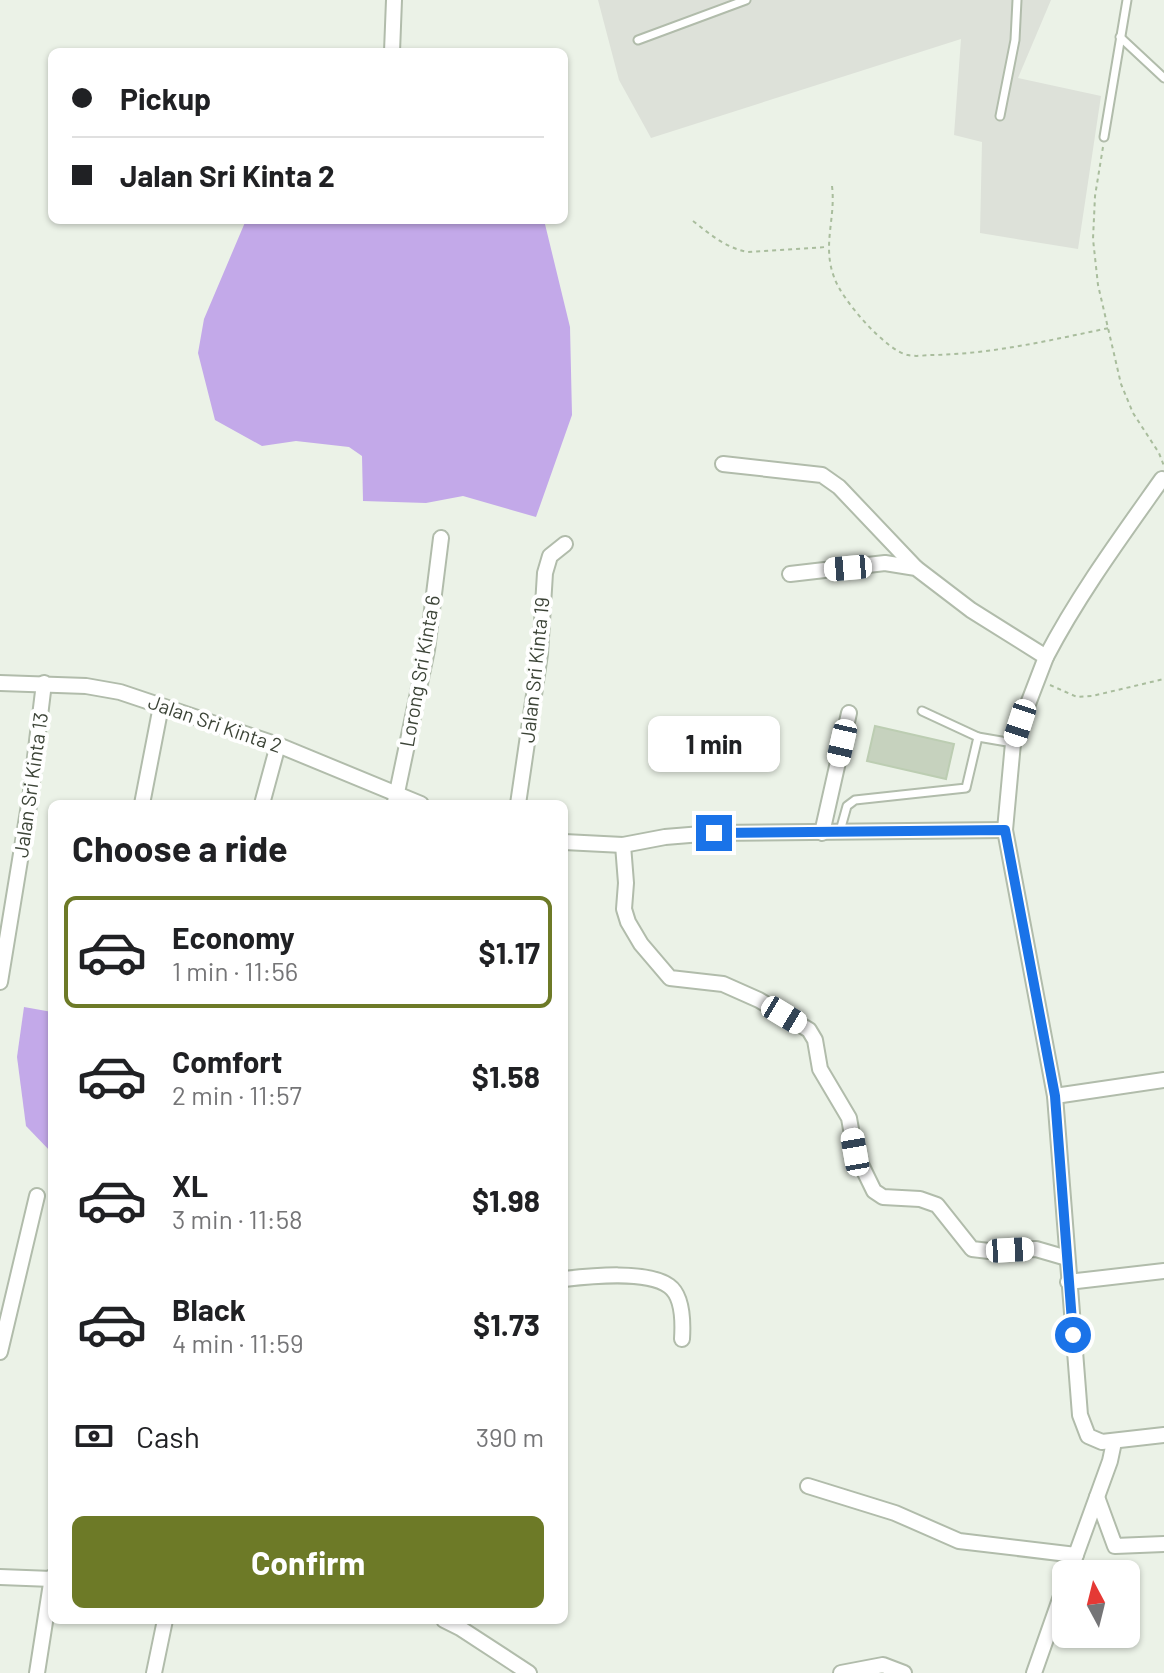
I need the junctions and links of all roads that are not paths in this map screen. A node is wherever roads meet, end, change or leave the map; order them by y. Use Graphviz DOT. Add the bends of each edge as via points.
graph roads {
  1 [pos="394,0"];
  2 [pos="746,0"];
  3 [pos="1017,0"];
  4 [pos="1127,0"];
  5 [pos="1120,37"];
  6 [pos="638,40"];
  7 [pos="392,48"];
  8 [pos="1164,78"];
  9 [pos="1000,116"];
  10 [pos="1104,137"];
  11 [pos="723,464"];
  12 [pos="1163,473"];
  13 [pos="441,538"];
  14 [pos="565,544"];
  15 [pos="916,568"];
  16 [pos="790,574"];
  17 [pos="1046,657"];
  18 [pos="0,683"];
  19 [pos="44,683"];
  20 [pos="161,706"];
  21 [pos="922,711"];
  22 [pos="849,713"];
  23 [pos="978,737"];
  24 [pos="1013,743"];
  25 [pos="278,745"];
  26 [pos="396,799"];
  27 [pos="143,800"];
  28 [pos="263,800"];
  29 [pos="519,800"];
  30 [pos="1005,830"];
  31 [pos="840,831"];
  32 [pos="822,833"];
  33 [pos="568,842"];
  34 [pos="623,845"];
  35 [pos="0,982"];
  36 [pos="1164,1080"];
  37 [pos="1055,1096"];
  38 [pos="37,1196"];
  39 [pos="1067,1258"];
  40 [pos="1164,1271"];
  41 [pos="568,1279"];
  42 [pos="1068,1282"];
  43 [pos="682,1339"];
  44 [pos="0,1352"];
  45 [pos="1164,1435"];
  46 [pos="1114,1442"];
  47 [pos="808,1486"];
  48 [pos="1097,1497"];
  49 [pos="1164,1544"];
  50 [pos="1076,1555"];
  51 [pos="1074,1560"];
  52 [pos="0,1577"];
  53 [pos="48,1579"];
  54 [pos="48,1604"];
  55 [pos="1052,1622"];
  56 [pos="164,1624"];
  57 [pos="452,1624"];
  58 [pos="37,1673"];
  59 [pos="154,1673"];
  60 [pos="529,1673"];
  61 [pos="841,1673"];
  62 [pos="904,1673"];
  63 [pos="1034,1673"];
  1 -- 7 [label="street"];
  2 -- 6 [label="lane"];
  3 -- 9 [label="lane"];
  4 -- 5 [label="lane"];
  5 -- 8 [label="lane"];
  5 -- 10 [label="lane"];
  11 -- 15 [label="street" via="822,475"];
  12 -- 17 [label="street" via="1070,611"];
  13 -- 26 [label="street, Lorong Sri Kinta 6" via="427,650"];
  14 -- 29 [label="street, Jalan Sri Kinta 19" via="550,556 545,573 540,654"];
  15 -- 16 [label="street" via="885,563"];
  15 -- 17 [label="street"];
  17 -- 24 [label="street"];
  18 -- 19 [label="street, Jalan Sri Kinta 2"];
  19 -- 20 [label="street, Jalan Sri Kinta 2" via="120,692"];
  19 -- 35 [label="street, Jalan Sri Kinta 13"];
  20 -- 25 [label="street, Jalan Sri Kinta 2"];
  20 -- 27 [label="street"];
  21 -- 23 [label="lane"];
  22 -- 32 [label="street"];
  23 -- 24 [label="lane"];
  23 -- 31 [label="lane" via="966,788 855,800 847,806"];
  24 -- 30 [label="street"];
  25 -- 26 [label="street, Jalan Sri Kinta 2"];
  25 -- 28 [label="street"];
  30 -- 31 [label="street"];
  30 -- 37 [label="street"];
  31 -- 32 [label="street"];
  32 -- 34 [label="street" via="714,833"];
  33 -- 34 [label="street"];
  34 -- 39 [label="street" via="624,909 641,944 670,978 723,984 809,1030 820,1069 849,1118 855,1152 874,1191 937,1205 972,1249 1036,1249"];
  36 -- 37 [label="street"];
  37 -- 39 [label="street"];
  38 -- 44 [label="street"];
  39 -- 42 [label="street"];
  40 -- 42 [label="street"];
  41 -- 43 [label="street" via="627,1276 671,1287 683,1320"];
  42 -- 46 [label="street" via="1083,1428 1095,1440"];
  45 -- 46 [label="street"];
  46 -- 48 [label="street"];
  47 -- 50 [label="street" via="895,1513 959,1541"];
  48 -- 49 [label="street" via="1115,1546"];
  48 -- 50 [label="street"];
  50 -- 51 [label="street"];
  52 -- 53 [label="street"];
  54 -- 58 [label="street"];
  55 -- 63 [label="street"];
  56 -- 59 [label="street"];
  57 -- 60 [label="street"];
  61 -- 62 [label="street" via="883,1665"];
}
